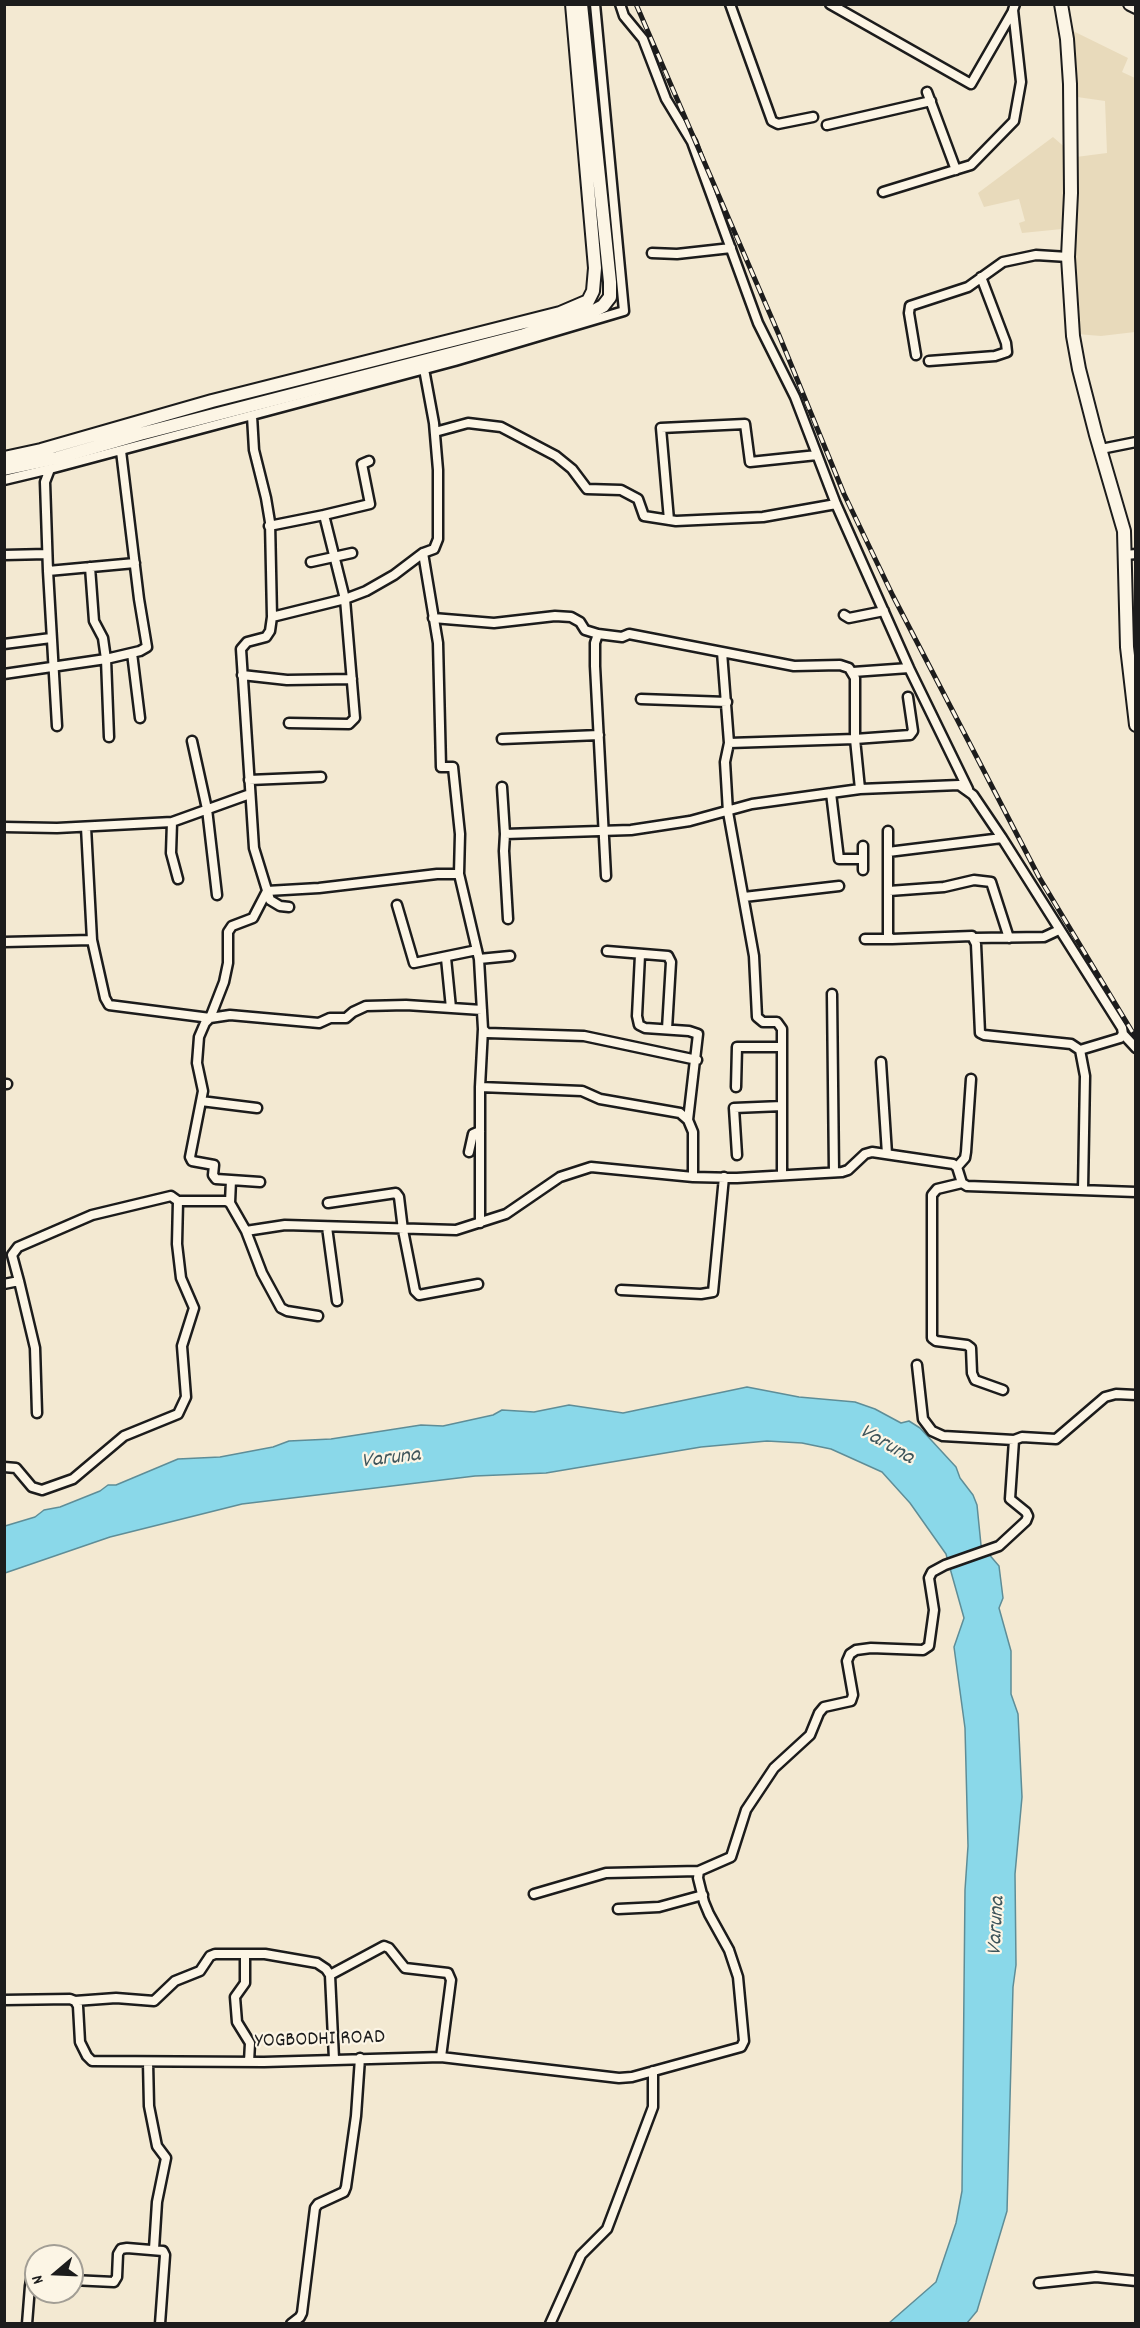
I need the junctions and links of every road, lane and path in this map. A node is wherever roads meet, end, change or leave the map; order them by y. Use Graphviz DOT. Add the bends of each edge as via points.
graph roads {
  1 [pos="572,4"];
  2 [pos="581,4"];
  3 [pos="595,4"];
  4 [pos="620,4"];
  5 [pos="730,4"];
  6 [pos="830,4"];
  7 [pos="1061,4"];
  8 [pos="1130,4"];
  9 [pos="1014,7"];
  10 [pos="1136,8"];
  11 [pos="927,92"];
  12 [pos="931,101"];
  13 [pos="813,117"];
  14 [pos="827,125"];
  15 [pos="956,170"];
  16 [pos="883,192"];
  17 [pos="731,248"];
  18 [pos="652,253"];
  19 [pos="1068,257"];
  20 [pos="981,277"];
  21 [pos="916,355"];
  22 [pos="928,362"];
  23 [pos="424,369"];
  24 [pos="252,416"];
  25 [pos="435,432"];
  26 [pos="1136,441"];
  27 [pos="1101,449"];
  28 [pos="121,451"];
  29 [pos="817,455"];
  30 [pos="4,458"];
  31 [pos="369,461"];
  32 [pos="4,470"];
  33 [pos="50,470"];
  34 [pos="4,480"];
  35 [pos="836,504"];
  36 [pos="324,515"];
  37 [pos="669,520"];
  38 [pos="269,526"];
  39 [pos="352,553"];
  40 [pos="423,553"];
  41 [pos="47,554"];
  42 [pos="4,555"];
  43 [pos="1131,555"];
  44 [pos="336,556"];
  45 [pos="311,562"];
  46 [pos="135,563"];
  47 [pos="90,567"];
  48 [pos="48,570"];
  49 [pos="345,599"];
  50 [pos="884,611"];
  51 [pos="844,615"];
  52 [pos="272,617"];
  53 [pos="433,618"];
  54 [pos="598,634"];
  55 [pos="51,638"];
  56 [pos="4,644"];
  57 [pos="1131,646"];
  58 [pos="722,652"];
  59 [pos="132,653"];
  60 [pos="106,659"];
  61 [pos="53,667"];
  62 [pos="909,668"];
  63 [pos="853,672"];
  64 [pos="4,674"];
  65 [pos="242,675"];
  66 [pos="352,679"];
  67 [pos="908,696"];
  68 [pos="641,699"];
  69 [pos="726,702"];
  70 [pos="140,718"];
  71 [pos="289,723"];
  72 [pos="1136,724"];
  73 [pos="57,726"];
  74 [pos="599,735"];
  75 [pos="109,737"];
  76 [pos="502,739"];
  77 [pos="855,739"];
  78 [pos="192,741"];
  79 [pos="729,742"];
  80 [pos="321,777"];
  81 [pos="249,780"];
  82 [pos="502,787"];
  83 [pos="860,789"];
  84 [pos="968,790"];
  85 [pos="831,793"];
  86 [pos="250,794"];
  87 [pos="207,809"];
  88 [pos="729,812"];
  89 [pos="172,822"];
  90 [pos="4,827"];
  91 [pos="86,827"];
  92 [pos="603,831"];
  93 [pos="888,831"];
  94 [pos="505,834"];
  95 [pos="1002,838"];
  96 [pos="863,846"];
  97 [pos="888,852"];
  98 [pos="863,859"];
  99 [pos="862,870"];
  100 [pos="459,874"];
  101 [pos="606,876"];
  102 [pos="178,879"];
  103 [pos="839,886"];
  104 [pos="267,891"];
  105 [pos="889,891"];
  106 [pos="217,895"];
  107 [pos="744,897"];
  108 [pos="397,905"];
  109 [pos="289,907"];
  110 [pos="508,919"];
  111 [pos="1059,930"];
  112 [pos="974,938"];
  113 [pos="1009,938"];
  114 [pos="866,939"];
  115 [pos="892,939"];
  116 [pos="93,940"];
  117 [pos="4,942"];
  118 [pos="607,951"];
  119 [pos="478,955"];
  120 [pos="640,955"];
  121 [pos="510,956"];
  122 [pos="446,958"];
  123 [pos="832,993"];
  124 [pos="451,1008"];
  125 [pos="482,1010"];
  126 [pos="210,1018"];
  127 [pos="483,1029"];
  128 [pos="667,1029"];
  129 [pos="1123,1034"];
  130 [pos="782,1047"];
  131 [pos="1136,1048"];
  132 [pos="1080,1050"];
  133 [pos="696,1060"];
  134 [pos="881,1062"];
  135 [pos="970,1079"];
  136 [pos="480,1087"];
  137 [pos="736,1087"];
  138 [pos="201,1101"];
  139 [pos="782,1106"];
  140 [pos="257,1108"];
  141 [pos="688,1120"];
  142 [pos="480,1131"];
  143 [pos="469,1152"];
  144 [pos="888,1154"];
  145 [pos="737,1155"];
  146 [pos="957,1167"];
  147 [pos="834,1172"];
  148 [pos="782,1175"];
  149 [pos="693,1177"];
  150 [pos="724,1177"];
  151 [pos="231,1180"];
  152 [pos="260,1182"];
  153 [pos="962,1183"];
  154 [pos="1083,1190"];
  155 [pos="1136,1192"];
  156 [pos="178,1201"];
  157 [pos="230,1203"];
  158 [pos="328,1203"];
  159 [pos="480,1223"];
  160 [pos="327,1227"];
  161 [pos="402,1230"];
  162 [pos="246,1231"];
  163 [pos="9,1251"];
  164 [pos="19,1281"];
  165 [pos="4,1284"];
  166 [pos="478,1284"];
  167 [pos="621,1290"];
  168 [pos="337,1301"];
  169 [pos="318,1316"];
  170 [pos="917,1365"];
  171 [pos="1003,1390"];
  172 [pos="1136,1395"];
  173 [pos="37,1413"];
  174 [pos="1014,1440"];
  175 [pos="4,1467"];
  176 [pos="699,1871"];
  177 [pos="534,1894"];
  178 [pos="703,1896"];
  179 [pos="618,1909"];
  180 [pos="245,1954"];
  181 [pos="330,1975"];
  182 [pos="4,2000"];
  183 [pos="75,2001"];
  184 [pos="441,2057"];
  185 [pos="360,2058"];
  186 [pos="334,2059"];
  187 [pos="148,2062"];
  188 [pos="249,2062"];
  189 [pos="653,2071"];
  190 [pos="154,2249"];
  191 [pos="84,2281"];
  192 [pos="1136,2281"];
  193 [pos="1039,2283"];
  194 [pos="29,2304"];
  195 [pos="27,2324"];
  196 [pos="160,2324"];
  197 [pos="291,2324"];
  198 [pos="550,2324"];
  1 -- 30 [label="street" via="595,268 588,301 549,315"];
  2 -- 32 [label="street" via="610,282 610,297 603,306 524,334"];
  3 -- 23 [label="street" via="624,311"];
  4 -- 17 [label="street" via="643,39 666,99 693,142"];
  5 -- 13 [label="street" via="772,121 778,124"];
  6 -- 9 [label="street" via="971,84"];
  7 -- 19 [label="street" via="1070,84"];
  8 -- 10 [label="street"];
  9 -- 15 [label="street" via="1021,82 1014,121 971,165"];
  11 -- 12 [label="street"];
  12 -- 14 [label="street"];
  12 -- 15 [label="street"];
  15 -- 16 [label="street"];
  17 -- 18 [label="street"];
  17 -- 29 [label="street" via="758,323 795,398"];
  19 -- 20 [label="street" via="1036,255 1015,259"];
  19 -- 27 [label="street" via="1075,351"];
  20 -- 21 [label="street" via="968,287 910,306"];
  20 -- 22 [label="street" via="1006,352"];
  23 -- 24 [label="street"];
  23 -- 25 [label="street"];
  24 -- 28 [label="street"];
  24 -- 38 [label="street" via="254,450"];
  25 -- 37 [label="street" via="468,423 501,427 556,456 572,469 586,489 621,490 639,500 644,516"];
  25 -- 40 [label="street" via="439,535 436,547"];
  26 -- 27 [label="street"];
  27 -- 43 [label="street"];
  28 -- 33 [label="street"];
  28 -- 46 [label="street"];
  29 -- 35 [label="street"];
  29 -- 37 [label="street" via="750,462 745,423 661,428"];
  31 -- 36 [label="street" via="362,464 370,504"];
  33 -- 34 [label="street"];
  33 -- 41 [label="street" via="45,482"];
  35 -- 37 [label="street" via="763,517"];
  35 -- 50 [label="street"];
  36 -- 38 [label="street"];
  36 -- 44 [label="street"];
  38 -- 52 [label="street"];
  39 -- 44 [label="street"];
  40 -- 49 [label="street" via="394,575"];
  40 -- 53 [label="street"];
  41 -- 42 [label="street"];
  41 -- 48 [label="street"];
  43 -- 57 [label="street"];
  44 -- 45 [label="street"];
  44 -- 49 [label="street"];
  46 -- 47 [label="street"];
  46 -- 59 [label="street" via="148,644 145,650"];
  47 -- 48 [label="street"];
  47 -- 60 [label="street" via="94,621 103,638"];
  48 -- 55 [label="street"];
  49 -- 52 [label="street"];
  49 -- 66 [label="street"];
  50 -- 51 [label="street" via="849,618"];
  50 -- 62 [label="street"];
  52 -- 65 [label="street" via="266,637 247,642 241,649"];
  53 -- 54 [label="street" via="494,623 571,617 585,630"];
  53 -- 100 [label="street" via="438,643 441,767 453,768 460,834"];
  54 -- 58 [label="street" via="629,634"];
  54 -- 74 [label="street" via="595,651"];
  55 -- 56 [label="street"];
  55 -- 61 [label="street"];
  57 -- 72 [label="street"];
  58 -- 63 [label="street" via="794,666 840,665"];
  58 -- 69 [label="street"];
  59 -- 60 [label="street"];
  59 -- 70 [label="street"];
  60 -- 61 [label="street"];
  60 -- 75 [label="street"];
  61 -- 64 [label="street"];
  61 -- 73 [label="street"];
  62 -- 63 [label="street"];
  62 -- 84 [label="street"];
  63 -- 77 [label="street"];
  65 -- 66 [label="street" via="287,680"];
  65 -- 81 [label="street"];
  66 -- 71 [label="street" via="353,721"];
  67 -- 77 [label="street" via="913,732 910,735"];
  68 -- 69 [label="street"];
  69 -- 79 [label="street"];
  74 -- 76 [label="street"];
  74 -- 92 [label="street"];
  77 -- 79 [label="street"];
  77 -- 83 [label="street"];
  78 -- 87 [label="street"];
  79 -- 88 [label="street" via="725,762"];
  80 -- 81 [label="street"];
  81 -- 86 [label="street"];
  82 -- 94 [label="street"];
  83 -- 84 [label="street" via="953,784"];
  83 -- 85 [label="street"];
  84 -- 95 [label="street"];
  85 -- 88 [label="street" via="752,804"];
  85 -- 98 [label="street" via="839,859"];
  86 -- 87 [label="street"];
  86 -- 104 [label="street" via="254,848"];
  87 -- 89 [label="street"];
  87 -- 106 [label="street"];
  88 -- 92 [label="street" via="675,824"];
  88 -- 107 [label="street"];
  89 -- 91 [label="street"];
  89 -- 102 [label="street" via="171,853"];
  90 -- 91 [label="street"];
  91 -- 116 [label="street"];
  92 -- 94 [label="street"];
  92 -- 101 [label="street"];
  93 -- 97 [label="street"];
  94 -- 110 [label="street"];
  95 -- 97 [label="street"];
  95 -- 111 [label="street"];
  96 -- 98 [label="street"];
  97 -- 105 [label="street"];
  98 -- 99 [label="street"];
  100 -- 104 [label="street"];
  100 -- 119 [label="street"];
  103 -- 107 [label="street"];
  104 -- 109 [label="street" via="274,904"];
  104 -- 126 [label="street" via="253,918 232,926 228,932 228,963"];
  105 -- 113 [label="street" via="974,880 991,882"];
  105 -- 115 [label="street" via="887,933"];
  107 -- 130 [label="street" via="756,968 757,1017 763,1022 780,1023"];
  108 -- 122 [label="street" via="414,963"];
  111 -- 113 [label="street" via="1044,937"];
  111 -- 129 [label="street"];
  112 -- 113 [label="street"];
  112 -- 115 [label="street" via="969,935"];
  112 -- 132 [label="street" via="980,1033 1071,1044"];
  114 -- 115 [label="street"];
  116 -- 117 [label="street"];
  116 -- 126 [label="street" via="109,1005"];
  118 -- 120 [label="street"];
  119 -- 121 [label="street"];
  119 -- 122 [label="street"];
  119 -- 125 [label="street"];
  120 -- 128 [label="street" via="639,1025"];
  120 -- 128 [label="street" via="666,955 670,959"];
  122 -- 124 [label="street"];
  123 -- 147 [label="street"];
  124 -- 125 [label="street"];
  124 -- 126 [label="street" via="366,1006 346,1018 319,1023 224,1014"];
  125 -- 127 [label="street"];
  126 -- 138 [label="street" via="198,1044"];
  127 -- 133 [label="street" via="487,1033 584,1036"];
  127 -- 136 [label="street"];
  128 -- 133 [label="street" via="697,1033"];
  129 -- 131 [label="street"];
  129 -- 132 [label="street"];
  130 -- 137 [label="street" via="737,1047"];
  130 -- 139 [label="street"];
  132 -- 154 [label="street" via="1085,1077"];
  133 -- 141 [label="street"];
  134 -- 144 [label="street"];
  135 -- 146 [label="street" via="966,1152"];
  136 -- 141 [label="street" via="582,1091 600,1099 680,1113"];
  136 -- 142 [label="street"];
  138 -- 140 [label="street"];
  138 -- 151 [label="street" via="190,1158 212,1163 216,1179"];
  139 -- 145 [label="street" via="734,1108"];
  139 -- 148 [label="street"];
  141 -- 149 [label="street" via="693,1132"];
  142 -- 143 [label="street" via="473,1134"];
  142 -- 159 [label="street"];
  144 -- 146 [label="street"];
  144 -- 147 [label="street" via="865,1154 848,1170"];
  146 -- 153 [label="street"];
  147 -- 148 [label="street"];
  148 -- 150 [label="street"];
  149 -- 150 [label="street"];
  149 -- 159 [label="street" via="591,1167 560,1177 506,1214"];
  150 -- 167 [label="street" via="713,1292"];
  151 -- 152 [label="street"];
  151 -- 157 [label="street"];
  153 -- 154 [label="street"];
  153 -- 171 [label="street" via="937,1189 932,1195 932,1338 967,1345 971,1348 975,1380"];
  154 -- 155 [label="street"];
  156 -- 157 [label="street"];
  156 -- 163 [label="street" via="171,1196 92,1215"];
  156 -- 175 [label="street" via="181,1278 194,1308 182,1346 186,1397 178,1414 124,1436 73,1479 42,1490 32,1487 16,1468"];
  157 -- 162 [label="street"];
  158 -- 161 [label="street" via="394,1192 399,1197"];
  159 -- 161 [label="street" via="456,1230"];
  160 -- 161 [label="street"];
  160 -- 162 [label="street" via="285,1225"];
  160 -- 168 [label="street"];
  161 -- 166 [label="street" via="419,1295"];
  162 -- 169 [label="street" via="281,1308"];
  163 -- 164 [label="street"];
  164 -- 165 [label="street"];
  164 -- 173 [label="street" via="36,1354"];
  170 -- 174 [label="street" via="923,1419 932,1431 943,1436"];
  172 -- 174 [label="street" via="1106,1397 1056,1439"];
  174 -- 176 [label="street" via="1010,1499 1026,1512 1026,1521 992,1550 932,1572 929,1578 934,1610 929,1646 923,1650 871,1648 850,1654 851,1701 824,1707 810,1735 774,1768 746,1810 731,1857"];
  176 -- 177 [label="street" via="606,1873"];
  176 -- 178 [label="street"];
  178 -- 179 [label="street" via="660,1907"];
  178 -- 189 [label="street, YOGBODHI ROAD" via="738,1977 744,2041 735,2050"];
  180 -- 181 [label="street" via="317,1963"];
  180 -- 183 [label="street" via="210,1956 200,1971 175,1981 154,2001"];
  180 -- 188 [label="street" via="245,1983 235,1996 237,2022 250,2043"];
  181 -- 184 [label="street" via="384,1946 405,1968 448,1974 451,1980"];
  181 -- 186 [label="street"];
  182 -- 183 [label="street"];
  183 -- 187 [label="street, YOGBODHI ROAD" via="80,2042 92,2061"];
  184 -- 185 [label="street, YOGBODHI ROAD"];
  184 -- 189 [label="street, YOGBODHI ROAD" via="619,2078"];
  185 -- 186 [label="street, YOGBODHI ROAD"];
  185 -- 197 [label="street" via="346,2187 344,2192 315,2208 302,2313"];
  186 -- 188 [label="street, YOGBODHI ROAD"];
  187 -- 188 [label="street, YOGBODHI ROAD"];
  187 -- 190 [label="street" via="149,2106 158,2146 166,2158 157,2202"];
  189 -- 198 [label="street" via="653,2107 607,2229 581,2255"];
  190 -- 191 [label="street" via="121,2249 114,2282"];
  190 -- 196 [label="street" via="165,2255"];
  192 -- 193 [label="street" via="1096,2277"];
  194 -- 195 [label="street"];
}
